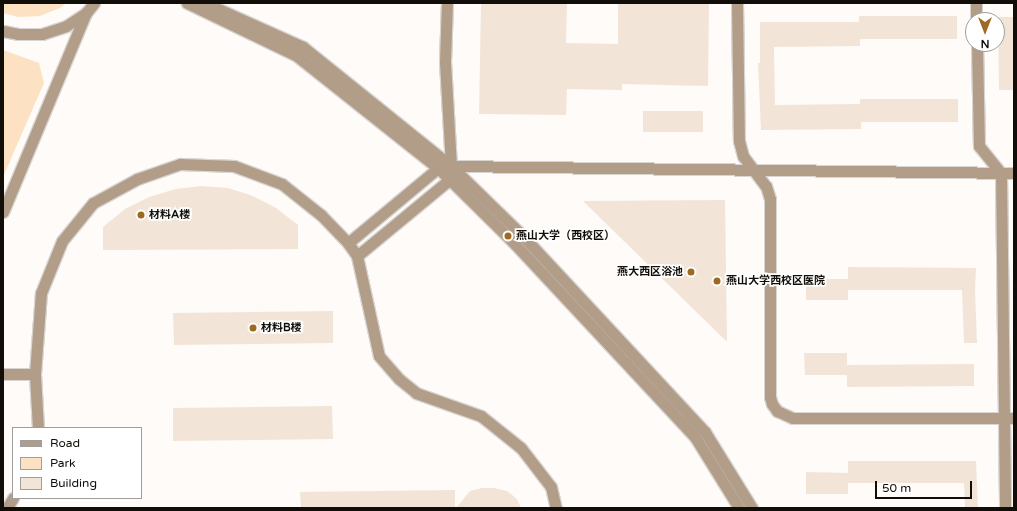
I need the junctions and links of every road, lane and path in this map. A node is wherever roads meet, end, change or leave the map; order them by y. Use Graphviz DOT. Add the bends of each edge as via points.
graph roads {
  1 [pos="94,3"];
  2 [pos="187,3"];
  3 [pos="447,3"];
  4 [pos="737,3"];
  5 [pos="203,5"];
  6 [pos="86,12"];
  7 [pos="3,31"];
  8 [pos="976,52"];
  9 [pos="451,166"];
  10 [pos="438,168"];
  11 [pos="753,171"];
  12 [pos="1014,172"];
  13 [pos="1001,173"];
  14 [pos="449,180"];
  15 [pos="3,212"];
  16 [pos="348,243"];
  17 [pos="357,256"];
  18 [pos="3,374"];
  19 [pos="35,374"];
  20 [pos="1009,418"];
  21 [pos="38,427"];
  22 [pos="12,499"];
  23 [pos="7,508"];
  24 [pos="556,508"];
  25 [pos="739,508"];
  26 [pos="752,508"];
  27 [pos="1005,508"];
  1 -- 6 [label="street"];
  2 -- 5 [label="street"];
  3 -- 9 [label="street" via="446,62"];
  4 -- 11 [label="street" via="739,141 743,156"];
  5 -- 9 [label="street" via="303,47"];
  5 -- 10 [label="street" via="297,56"];
  6 -- 7 [label="street" via="66,26 42,34"];
  6 -- 15 [label="street"];
  8 -- 13 [label="street" via="979,146"];
  9 -- 10 [label="street"];
  9 -- 11 [label="street"];
  9 -- 14 [label="street"];
  9 -- 26 [label="street" via="521,234 705,432"];
  10 -- 14 [label="street"];
  10 -- 16 [label="street"];
  11 -- 13 [label="street"];
  11 -- 20 [label="street" via="766,186 770,199 770,397 777,411 793,418"];
  12 -- 13 [label="street"];
  13 -- 20 [label="street"];
  14 -- 17 [label="street"];
  14 -- 25 [label="street" via="514,243 695,437"];
  16 -- 17 [label="street"];
  16 -- 19 [label="street" via="321,215 282,184 234,166 180,164 137,179 93,203 62,241 41,293"];
  17 -- 24 [label="street" via="379,356 399,379 416,393 481,416 521,448 551,488"];
  18 -- 19 [label="street"];
  19 -- 21 [label="street"];
  20 -- 27 [label="street"];
  22 -- 23 [label="street"];
}
